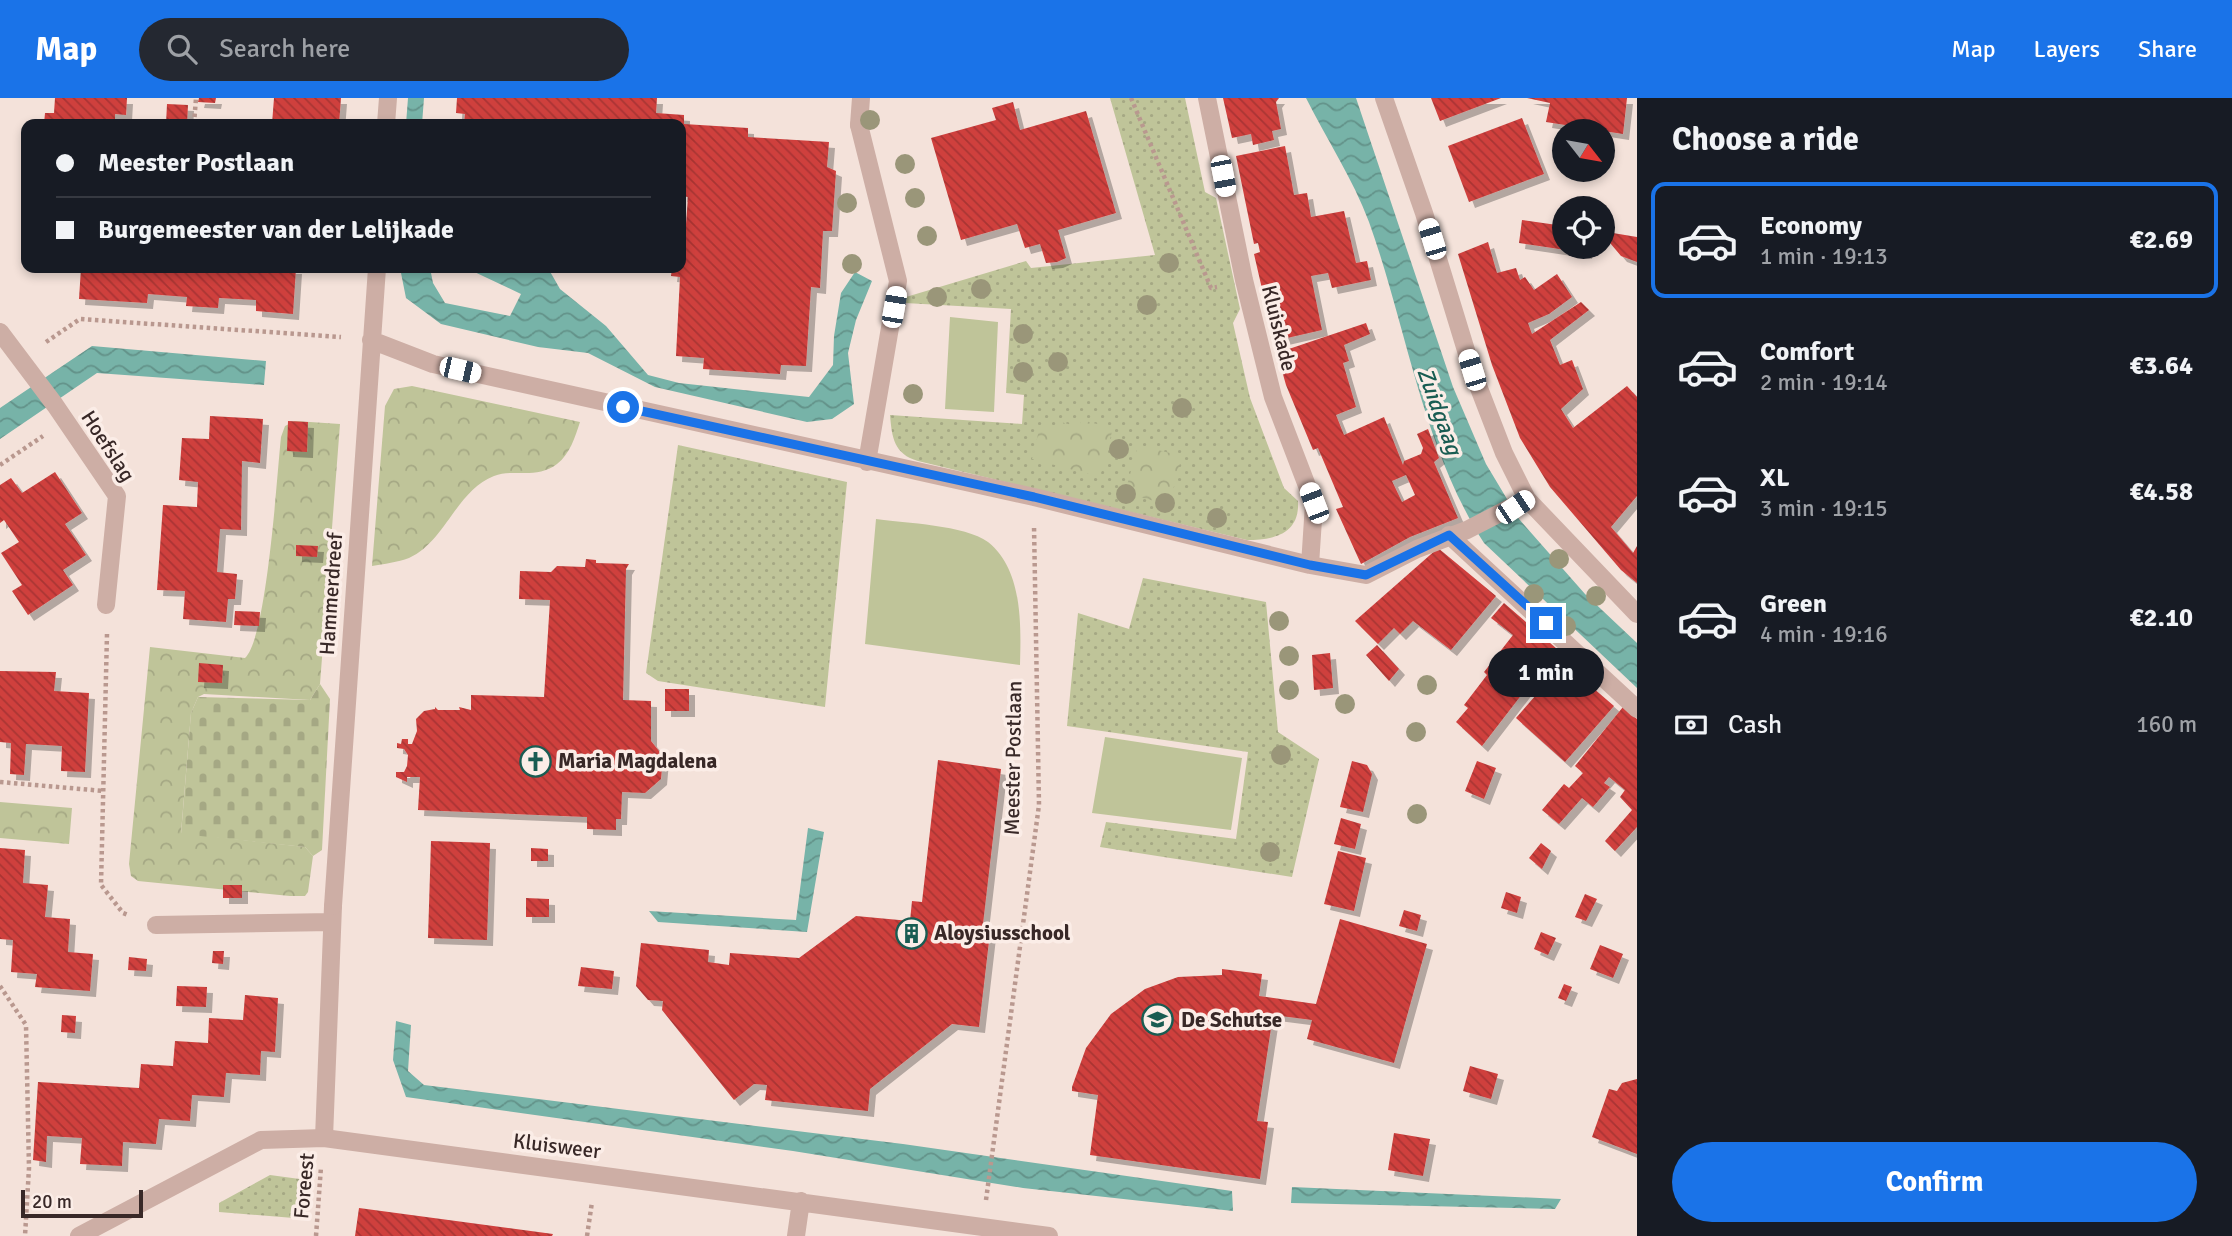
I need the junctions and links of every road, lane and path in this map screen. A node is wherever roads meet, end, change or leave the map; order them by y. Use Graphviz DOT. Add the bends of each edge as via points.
graph roads {
  1 [pos="196,98"];
  2 [pos="387,98"];
  3 [pos="861,98"];
  4 [pos="1131,98"];
  5 [pos="1207,98"];
  6 [pos="1384,98"];
  7 [pos="194,119"];
  8 [pos="386,119"];
  9 [pos="376,273"];
  10 [pos="1211,288"];
  11 [pos="0,332"];
  12 [pos="372,340"];
  13 [pos="25,368"];
  14 [pos="60,413"];
  15 [pos="867,462"];
  16 [pos="0,465"];
  17 [pos="1034,497"];
  18 [pos="1521,503"];
  19 [pos="1449,535"];
  20 [pos="1310,565"];
  21 [pos="106,605"];
  22 [pos="1637,614"];
  23 [pos="1637,709"];
  24 [pos="0,782"];
  25 [pos="104,790"];
  26 [pos="332,914"];
  27 [pos="156,925"];
  28 [pos="0,986"];
  29 [pos="324,1138"];
  30 [pos="801,1201"];
  31 [pos="982,1225"];
  32 [pos="25,1236"];
  33 [pos="79,1236"];
  34 [pos="316,1236"];
  35 [pos="796,1236"];
  36 [pos="1049,1236"];
  1 -- 7 [label="path"];
  2 -- 8 [label="street"];
  3 -- 15 [label="street" via="859,125 898,281"];
  4 -- 10 [label="path"];
  5 -- 20 [label="street, Kluiskade" via="1273,397 1314,503"];
  6 -- 18 [label="street" via="1472,370"];
  9 -- 12 [label="street, Hammerdreef"];
  11 -- 13 [label="street, Hoefslag"];
  12 -- 13 [label="path" via="80,318"];
  12 -- 15 [label="street" via="433,364"];
  12 -- 26 [label="street, Hammerdreef"];
  13 -- 14 [label="street, Hoefslag"];
  14 -- 16 [label="path"];
  14 -- 21 [label="street, Hoefslag" via="117,496"];
  15 -- 17 [label="street"];
  17 -- 20 [label="street"];
  17 -- 31 [label="path, Meester Postlaan" via="1039,805"];
  18 -- 19 [label="street"];
  18 -- 22 [label="street"];
  19 -- 20 [label="street" via="1366,575"];
  19 -- 23 [label="street"];
  21 -- 25 [label="path"];
  24 -- 25 [label="path"];
  25 -- 27 [label="path" via="101,886 123,913"];
  26 -- 27 [label="street"];
  26 -- 29 [label="street, Hammerdreef"];
  28 -- 32 [label="path" via="26,1025 29,1168"];
  29 -- 30 [label="street, Kluisweer"];
  29 -- 33 [label="street, Kluisweer" via="261,1140"];
  29 -- 34 [label="path, Foreest"];
  30 -- 31 [label="street, Kluisweer"];
  30 -- 35 [label="street"];
  31 -- 36 [label="street, Kluisweer"];
}
